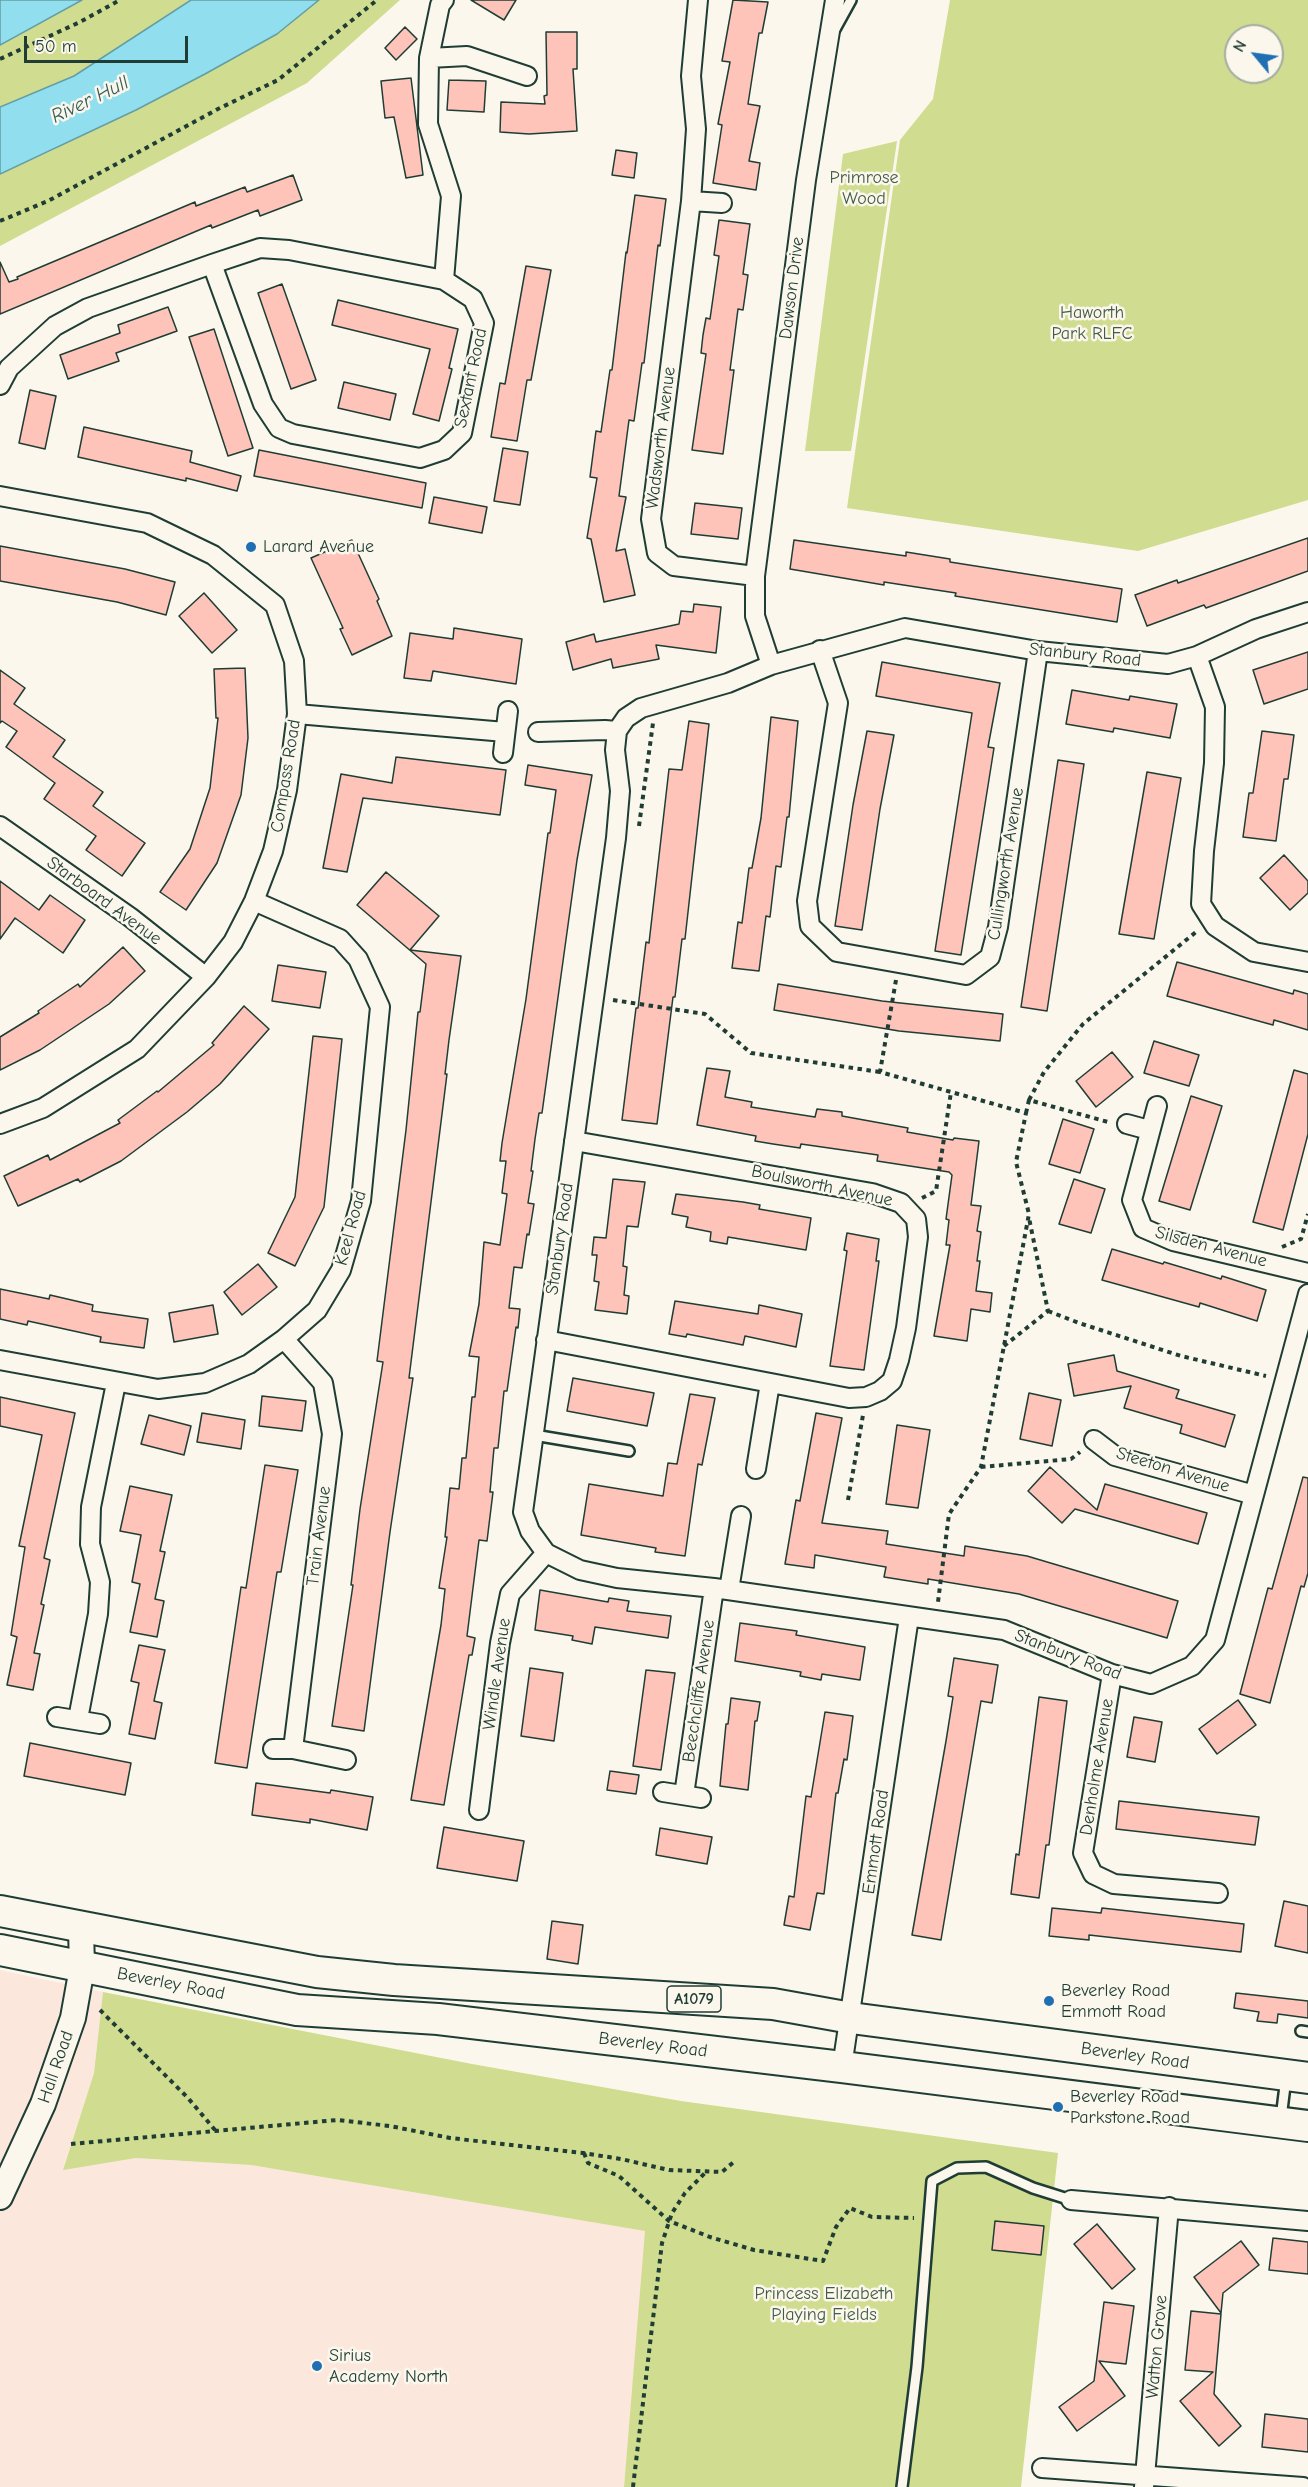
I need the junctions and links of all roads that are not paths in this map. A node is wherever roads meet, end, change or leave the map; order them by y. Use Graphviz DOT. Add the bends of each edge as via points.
graph roads {
  1 [pos="444,0"];
  2 [pos="698,0"];
  3 [pos="835,0"];
  4 [pos="851,0"];
  5 [pos="828,41"];
  6 [pos="429,58"];
  7 [pos="527,76"];
  8 [pos="692,201"];
  9 [pos="722,203"];
  10 [pos="212,264"];
  11 [pos="444,280"];
  12 [pos="0,385"];
  13 [pos="0,496"];
  14 [pos="756,576"];
  15 [pos="1308,612"];
  16 [pos="820,650"];
  17 [pos="1038,651"];
  18 [pos="1197,656"];
  19 [pos="771,665"];
  20 [pos="508,711"];
  21 [pos="297,714"];
  22 [pos="617,731"];
  23 [pos="505,732"];
  24 [pos="538,732"];
  25 [pos="503,753"];
  26 [pos="0,826"];
  27 [pos="254,901"];
  28 [pos="1308,962"];
  29 [pos="206,977"];
  30 [pos="1157,1106"];
  31 [pos="0,1124"];
  32 [pos="1127,1124"];
  33 [pos="1149,1130"];
  34 [pos="574,1141"];
  35 [pos="1308,1273"];
  36 [pos="1308,1294"];
  37 [pos="284,1339"];
  38 [pos="546,1340"];
  39 [pos="0,1360"];
  40 [pos="116,1383"];
  41 [pos="770,1383"];
  42 [pos="534,1435"];
  43 [pos="1094,1440"];
  44 [pos="628,1451"];
  45 [pos="756,1469"];
  46 [pos="1254,1495"];
  47 [pos="741,1516"];
  48 [pos="546,1553"];
  49 [pos="722,1589"];
  50 [pos="909,1617"];
  51 [pos="1112,1674"];
  52 [pos="57,1717"];
  53 [pos="78,1719"];
  54 [pos="100,1724"];
  55 [pos="273,1749"];
  56 [pos="293,1749"];
  57 [pos="345,1760"];
  58 [pos="663,1792"];
  59 [pos="479,1810"];
  60 [pos="1218,1893"];
  61 [pos="0,1911"];
  62 [pos="81,1928"];
  63 [pos="0,1950"];
  64 [pos="82,1968"];
  65 [pos="851,2018"];
  66 [pos="843,2067"];
  67 [pos="1297,2077"];
  68 [pos="1294,2125"];
  69 [pos="0,2198"];
  70 [pos="1071,2200"];
  71 [pos="1169,2207"];
  72 [pos="1308,2221"];
  73 [pos="1042,2468"];
  74 [pos="1144,2480"];
  75 [pos="902,2487"];
  76 [pos="1303,2487"];
  1 -- 6 [label="street"];
  2 -- 8 [label="street, Wadsworth Avenue" via="691,76 696,129"];
  3 -- 5 [label="street, Dawson Drive"];
  4 -- 5 [label="lane"];
  5 -- 14 [label="street, Dawson Drive" via="806,180"];
  6 -- 7 [label="street" via="467,57"];
  6 -- 11 [label="street" via="428,124 451,196"];
  8 -- 9 [label="street"];
  8 -- 14 [label="street, Wadsworth Avenue" via="651,519 657,552 674,566"];
  10 -- 11 [label="street, Sextant Road" via="260,248"];
  10 -- 11 [label="street, Sextant Road" via="263,405 279,428 420,458 444,450 462,433 484,323 472,299"];
  10 -- 12 [label="street, Sextant Road" via="88,308 55,326 9,368"];
  13 -- 21 [label="street, Compass Road" via="147,523 213,555 275,605 294,661"];
  14 -- 19 [label="street" via="755,616"];
  15 -- 18 [label="street, Stanbury Road" via="1256,629"];
  16 -- 17 [label="street, Stanbury Road" via="905,628"];
  16 -- 17 [label="street, Cullingworth Avenue" via="838,703 807,901 810,926 837,952 966,975 990,957 998,927"];
  16 -- 19 [label="street, Stanbury Road"];
  17 -- 18 [label="street, Stanbury Road" via="1168,664"];
  18 -- 28 [label="street" via="1215,707 1201,904 1215,926 1254,952"];
  19 -- 22 [label="street, Stanbury Road" via="641,708 626,718"];
  20 -- 23 [label="street"];
  21 -- 23 [label="street"];
  21 -- 27 [label="street, Compass Road" via="276,841"];
  22 -- 24 [label="street"];
  22 -- 34 [label="street, Stanbury Road" via="620,791"];
  23 -- 25 [label="street"];
  26 -- 29 [label="street, Starboard Avenue"];
  27 -- 29 [label="street, Compass Road" via="233,942"];
  27 -- 37 [label="street, Keel Road" via="339,939 358,959 380,1007 361,1201 344,1260 317,1310"];
  29 -- 31 [label="street, Compass Road" via="137,1049 43,1108"];
  30 -- 33 [label="street, Silsden Avenue"];
  32 -- 33 [label="street"];
  33 -- 35 [label="street, Silsden Avenue" via="1131,1200 1143,1228 1173,1241"];
  34 -- 38 [label="street, Stanbury Road"];
  34 -- 41 [label="street, Boulsworth Avenue" via="872,1193 902,1203 916,1219 918,1237 903,1347 892,1381 866,1397 849,1398"];
  36 -- 46 [label="street, Stanbury Road"];
  37 -- 40 [label="street, Keel Road" via="249,1364 205,1383 158,1389"];
  37 -- 56 [label="street, Train Avenue" via="323,1383 332,1434"];
  38 -- 41 [label="street"];
  38 -- 42 [label="street, Stanbury Road"];
  39 -- 40 [label="street, Keel Road"];
  40 -- 53 [label="street" via="91,1507 90,1544 100,1582 98,1614"];
  41 -- 45 [label="street"];
  42 -- 44 [label="lane"];
  42 -- 48 [label="street, Stanbury Road" via="523,1512 530,1531"];
  43 -- 46 [label="street, Steeton Avenue" via="1115,1456"];
  46 -- 51 [label="street, Stanbury Road" via="1215,1640 1192,1666 1151,1684"];
  47 -- 49 [label="street"];
  48 -- 49 [label="street, Stanbury Road" via="580,1570 617,1578"];
  48 -- 59 [label="street, Windle Avenue" via="510,1594"];
  49 -- 50 [label="street, Stanbury Road"];
  49 -- 58 [label="street, Beechcliffe Avenue" via="692,1796"];
  50 -- 51 [label="street, Stanbury Road" via="1004,1630"];
  50 -- 65 [label="street, Emmott Road"];
  51 -- 60 [label="street, Denholme Avenue" via="1083,1853 1092,1874 1114,1884"];
  52 -- 53 [label="street"];
  53 -- 54 [label="street"];
  55 -- 56 [label="street"];
  56 -- 57 [label="street"];
  61 -- 62 [label="main road, Beverley Road / A1079"];
  62 -- 64 [label="street, Hall Road"];
  62 -- 65 [label="main road, Beverley Road / A1079" via="317,1972 773,2004"];
  63 -- 64 [label="main road, Beverley Road"];
  64 -- 66 [label="main road, Beverley Road" via="297,2010 438,2019"];
  64 -- 69 [label="street, Hall Road" via="73,2018 43,2104"];
  65 -- 66 [label="street, Emmott Road"];
  65 -- 67 [label="main road, Beverley Road / A1079"];
  66 -- 68 [label="main road, Beverley Road"];
  67 -- 68 [label="lane"];
  70 -- 71 [label="street"];
  70 -- 75 [label="lane" via="987,2167 957,2168 932,2181 917,2367"];
  71 -- 72 [label="street"];
  71 -- 74 [label="street, Watton Grove"];
  73 -- 74 [label="street"];
  74 -- 76 [label="street"];
}
